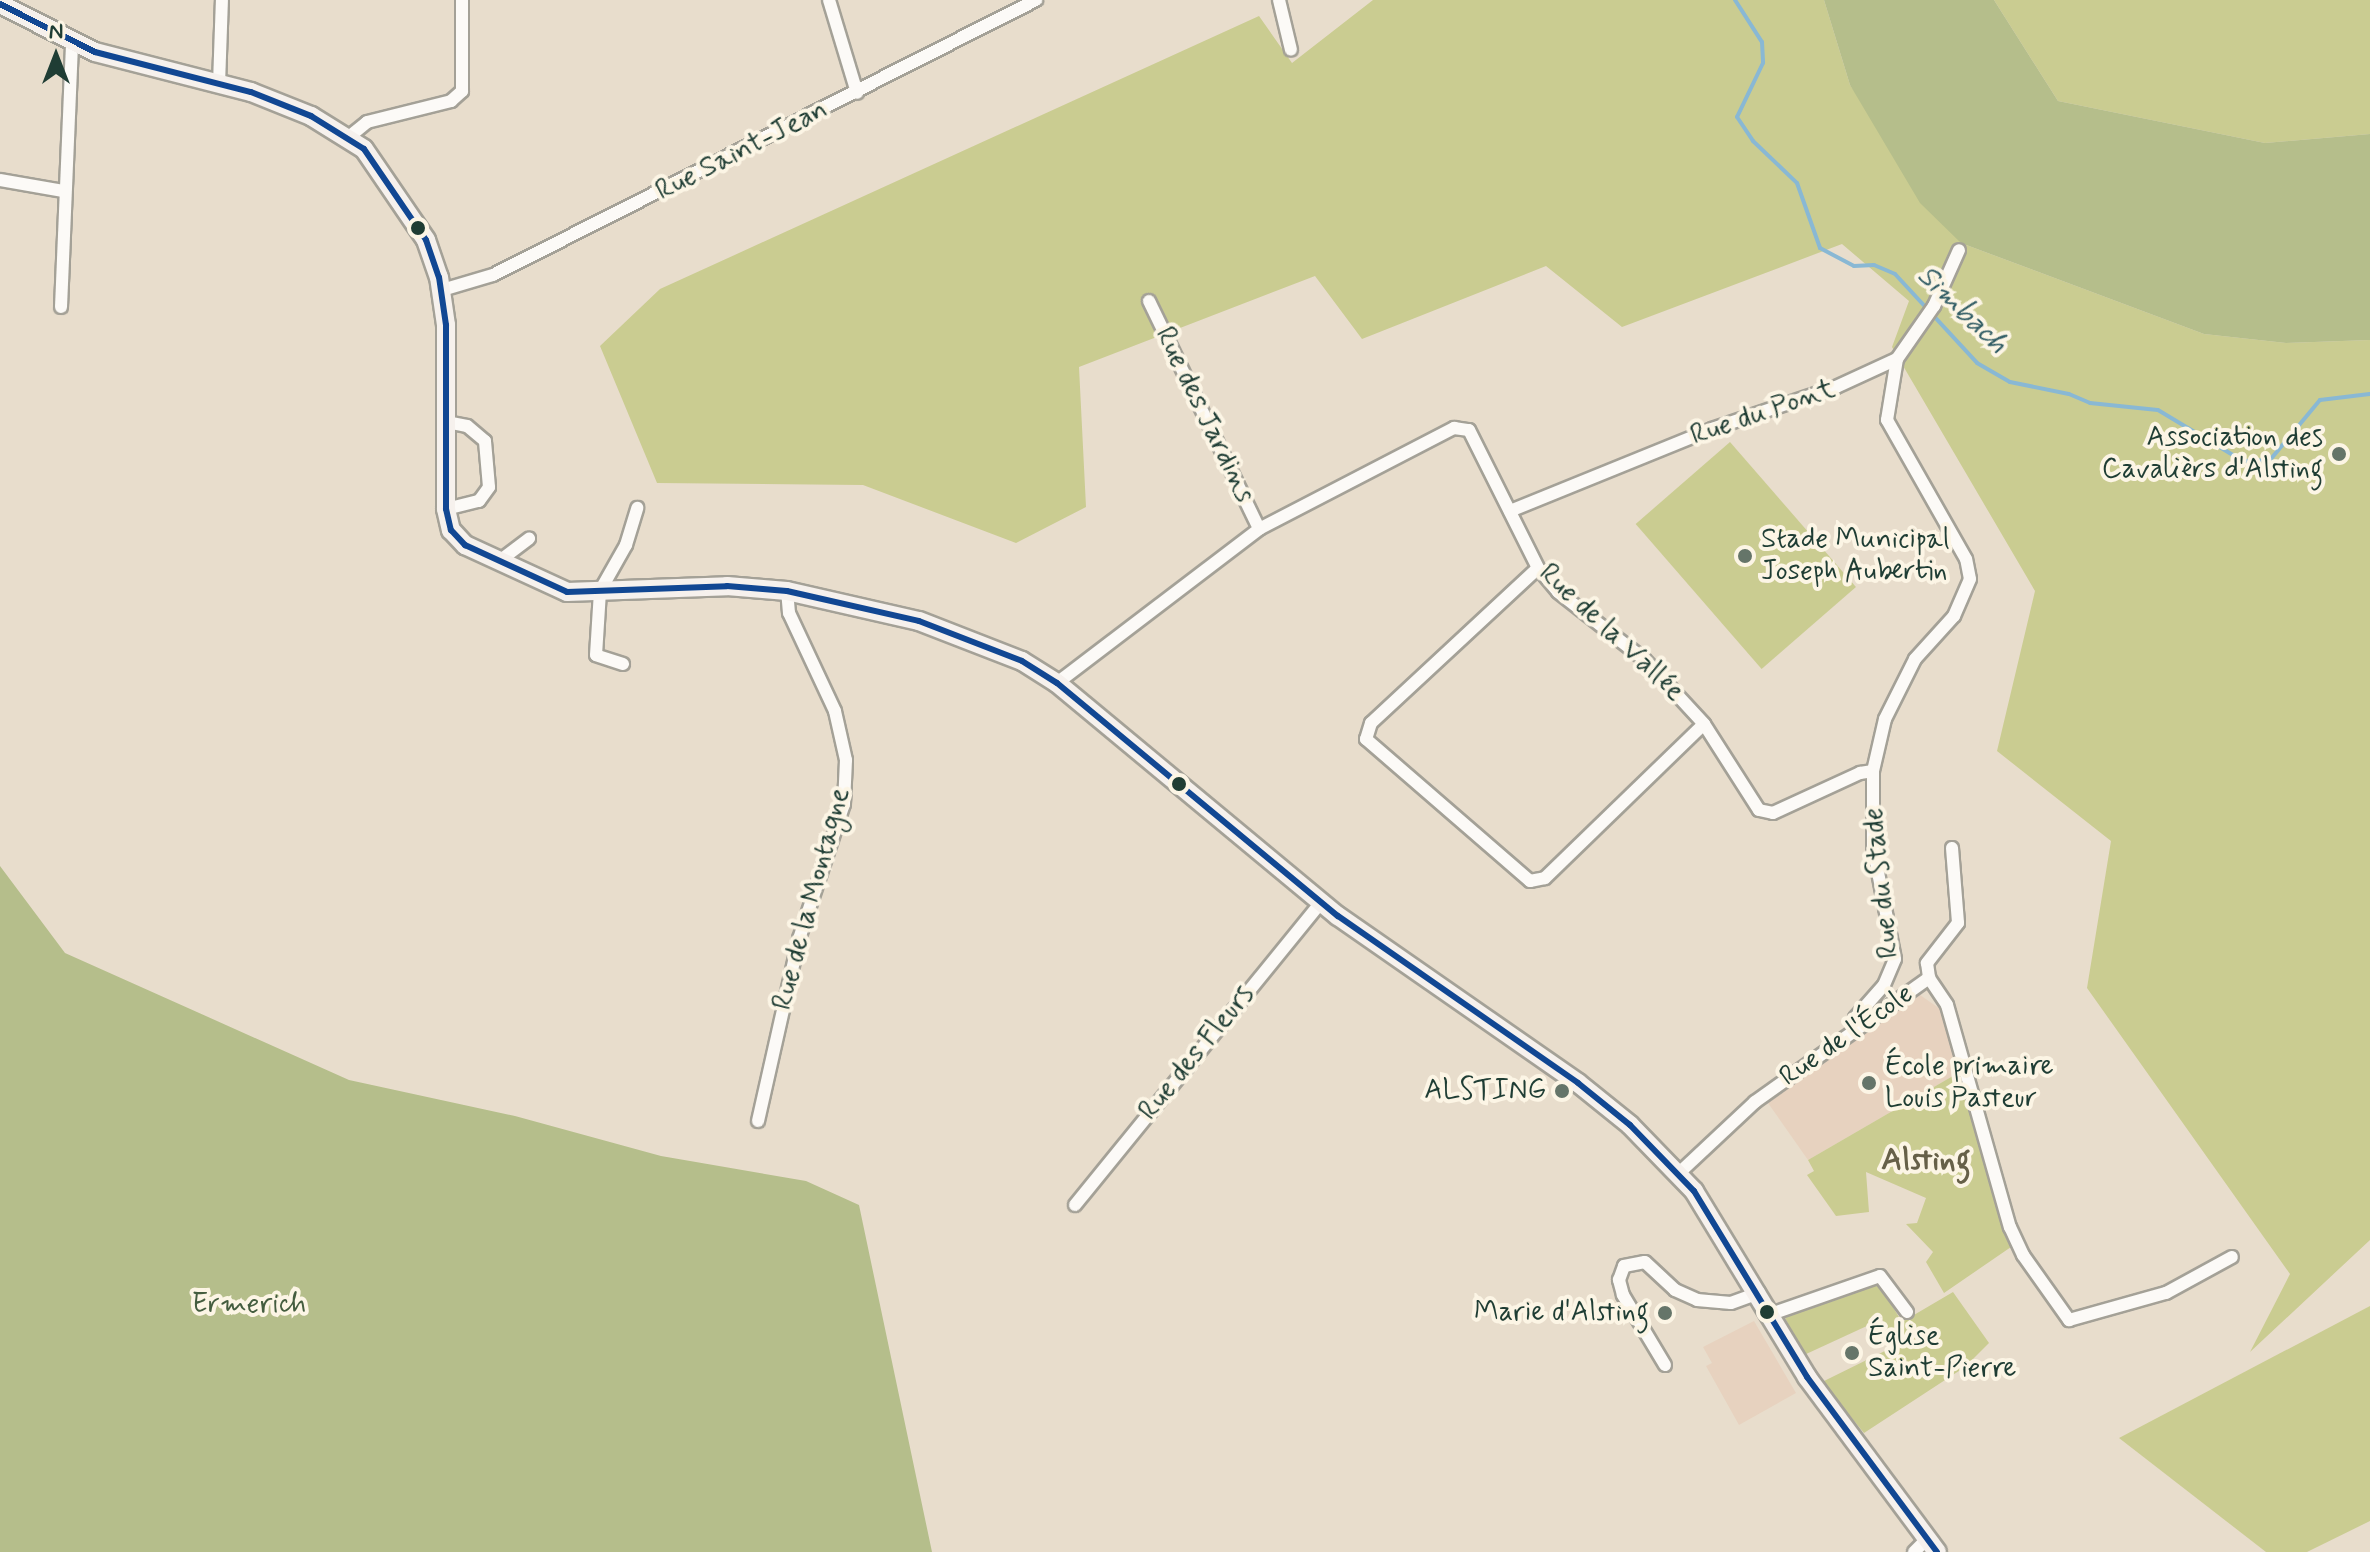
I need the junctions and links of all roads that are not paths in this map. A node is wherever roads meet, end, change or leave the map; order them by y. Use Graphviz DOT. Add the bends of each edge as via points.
graph roads {
  1 [pos="222,0"];
  2 [pos="462,0"];
  3 [pos="829,0"];
  4 [pos="1036,0"];
  5 [pos="1279,0"];
  6 [pos="0,4"];
  7 [pos="72,43"];
  8 [pos="1291,50"];
  9 [pos="219,84"];
  10 [pos="857,93"];
  11 [pos="350,136"];
  12 [pos="0,180"];
  13 [pos="63,191"];
  14 [pos="1959,250"];
  15 [pos="442,290"];
  16 [pos="1149,301"];
  17 [pos="61,307"];
  18 [pos="1897,359"];
  19 [pos="447,422"];
  20 [pos="637,508"];
  21 [pos="446,509"];
  22 [pos="1510,511"];
  23 [pos="1259,529"];
  24 [pos="529,539"];
  25 [pos="498,562"];
  26 [pos="1538,568"];
  27 [pos="600,591"];
  28 [pos="787,591"];
  29 [pos="623,664"];
  30 [pos="1057,683"];
  31 [pos="1704,724"];
  32 [pos="1873,771"];
  33 [pos="1952,848"];
  34 [pos="1321,902"];
  35 [pos="1929,978"];
  36 [pos="1856,1030"];
  37 [pos="758,1121"];
  38 [pos="1679,1173"];
  39 [pos="1075,1205"];
  40 [pos="2232,1257"];
  41 [pos="1759,1293"];
  42 [pos="1907,1312"];
  43 [pos="1771,1314"];
  44 [pos="1665,1365"];
  45 [pos="1926,1548"];
  1 -- 9 [label="street"];
  2 -- 11 [label="street" via="462,91 451,101 367,122"];
  3 -- 10 [label="street"];
  4 -- 10 [label="street, Rue Saint-Jean"];
  5 -- 8 [label="street"];
  6 -- 7 [label="main road"];
  7 -- 9 [label="main road"];
  7 -- 13 [label="street"];
  9 -- 11 [label="main road" via="311,116"];
  10 -- 15 [label="street, Rue Saint-Jean" via="493,275"];
  11 -- 15 [label="main road" via="377,164 426,240"];
  12 -- 13 [label="street"];
  13 -- 17 [label="street"];
  14 -- 18 [label="street, Rue du Pont" via="1932,311"];
  15 -- 19 [label="main road"];
  16 -- 23 [label="street, Rue des Jardins"];
  18 -- 22 [label="street, Rue du Pont"];
  18 -- 32 [label="street, Rue du Stade" via="1887,420 1966,559 1970,579 1954,616 1915,659 1885,719"];
  19 -- 21 [label="main road"];
  19 -- 21 [label="street" via="467,426 485,441 489,487 479,501"];
  20 -- 27 [label="street" via="626,545"];
  21 -- 25 [label="main road" via="457,538"];
  22 -- 23 [label="street, Rue de la Vallée" via="1469,430 1454,428"];
  22 -- 26 [label="street, Rue de la Vallée"];
  23 -- 30 [label="street, Rue de la Vallée"];
  24 -- 25 [label="street"];
  25 -- 27 [label="main road" via="556,589"];
  26 -- 31 [label="street, Rue de la Vallée" via="1558,592 1645,660"];
  26 -- 31 [label="street" via="1371,723 1366,739 1530,881 1545,878"];
  27 -- 28 [label="main road" via="727,586"];
  27 -- 29 [label="street" via="596,655"];
  28 -- 30 [label="main road" via="919,621 1022,661"];
  28 -- 37 [label="street, Rue de la Montagne" via="789,613 835,711 846,760 844,804 799,939"];
  30 -- 34 [label="main road"];
  31 -- 32 [label="street, Rue de la Vallée" via="1759,810 1773,813"];
  32 -- 36 [label="street, Rue du Stade" via="1873,847 1895,959 1884,985 1855,1018"];
  33 -- 35 [label="street" via="1958,923 1927,963"];
  34 -- 38 [label="main road" via="1630,1125"];
  34 -- 39 [label="street, Rue des Fleurs"];
  35 -- 36 [label="street, Rue de l'École"];
  35 -- 40 [label="street, Rue de l'École" via="1947,1005 2017,1244 2069,1320 2166,1293"];
  36 -- 38 [label="street, Rue de l'École" via="1755,1102"];
  38 -- 41 [label="main road" via="1725,1234"];
  41 -- 43 [label="main road"];
  41 -- 44 [label="street" via="1731,1303 1697,1300 1675,1290 1645,1262 1624,1266 1619,1280 1623,1295"];
  42 -- 43 [label="street" via="1880,1276"];
  43 -- 45 [label="main road" via="1807,1377"];
}
